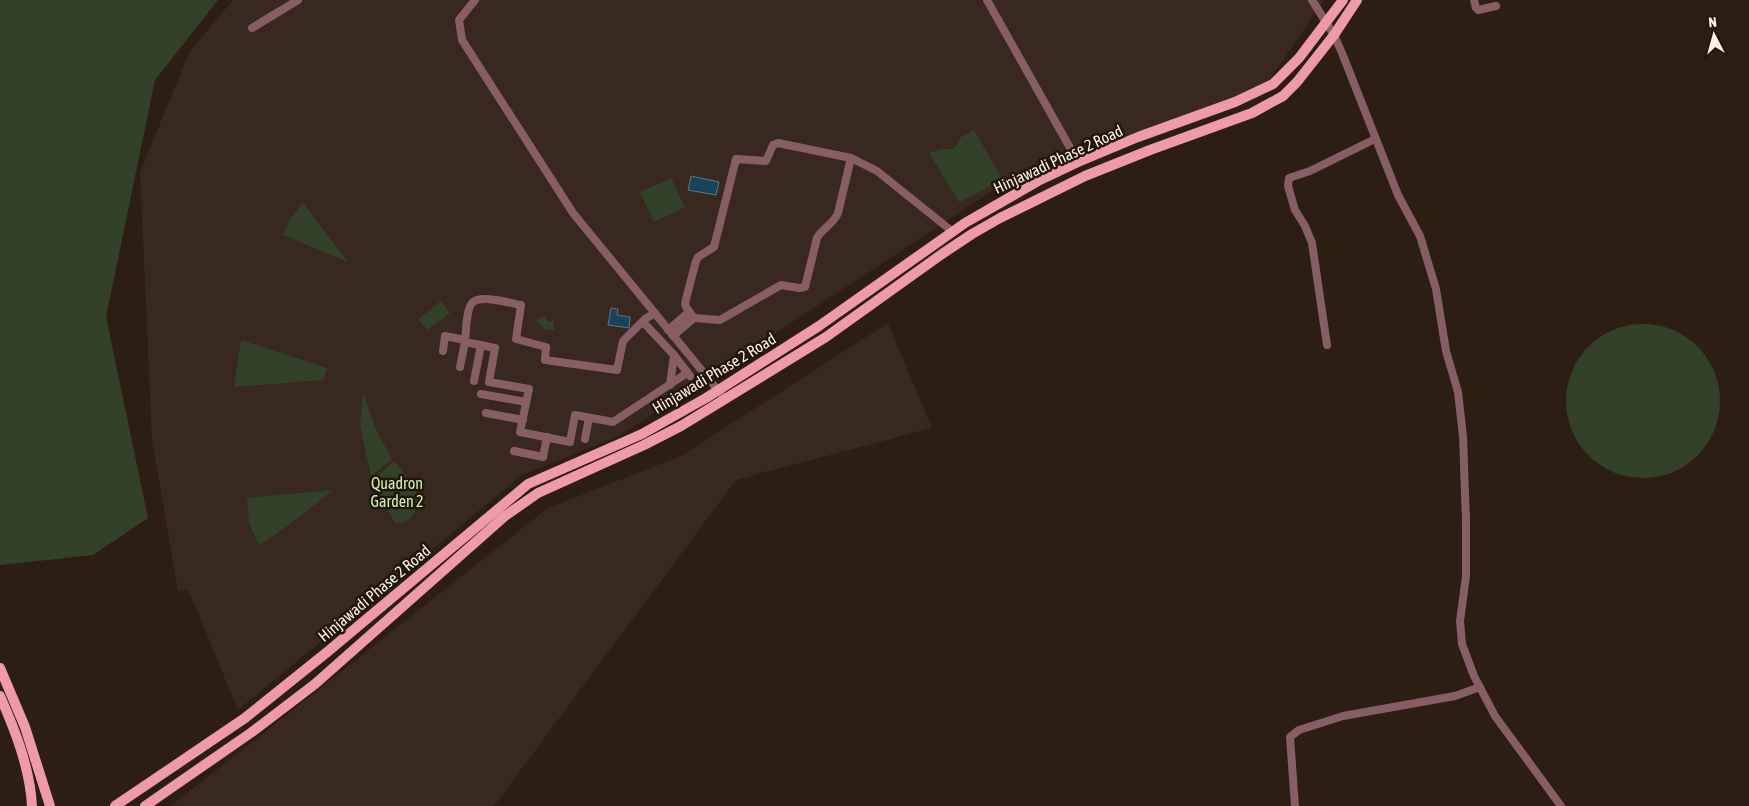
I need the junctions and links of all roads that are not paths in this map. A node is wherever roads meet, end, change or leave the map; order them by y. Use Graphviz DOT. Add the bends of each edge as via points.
graph roads {
  1 [pos="298,0"];
  2 [pos="475,0"];
  3 [pos="987,0"];
  4 [pos="1312,0"];
  5 [pos="1343,0"];
  6 [pos="1357,0"];
  7 [pos="1474,0"];
  8 [pos="1496,6"];
  9 [pos="1326,23"];
  10 [pos="252,28"];
  11 [pos="1334,35"];
  12 [pos="1375,138"];
  13 [pos="851,158"];
  14 [pos="1078,162"];
  15 [pos="1085,176"];
  16 [pos="953,232"];
  17 [pos="655,313"];
  18 [pos="692,315"];
  19 [pos="643,322"];
  20 [pos="671,333"];
  21 [pos="465,341"];
  22 [pos="481,345"];
  23 [pos="1327,345"];
  24 [pos="444,351"];
  25 [pos="674,355"];
  26 [pos="460,367"];
  27 [pos="474,381"];
  28 [pos="670,385"];
  29 [pos="718,390"];
  30 [pos="481,394"];
  31 [pos="725,399"];
  32 [pos="526,402"];
  33 [pos="486,413"];
  34 [pos="589,418"];
  35 [pos="522,420"];
  36 [pos="547,437"];
  37 [pos="586,439"];
  38 [pos="514,451"];
  39 [pos="0,668"];
  40 [pos="1480,687"];
  41 [pos="0,696"];
  42 [pos="32,806"];
  43 [pos="50,806"];
  44 [pos="115,806"];
  45 [pos="145,806"];
  46 [pos="1295,806"];
  47 [pos="1561,806"];
  1 -- 10 [label="street"];
  2 -- 17 [label="street" via="459,20 462,40 573,213"];
  3 -- 14 [label="street"];
  4 -- 9 [label="street"];
  5 -- 9 [label="main road, Hinjawadi Phase 2 Road"];
  6 -- 11 [label="main road, Hinjawadi Phase 2 Road"];
  7 -- 8 [label="street" via="1478,10"];
  9 -- 11 [label="street"];
  9 -- 14 [label="main road, Hinjawadi Phase 2 Road" via="1274,84"];
  11 -- 12 [label="street"];
  11 -- 15 [label="main road, Hinjawadi Phase 2 Road" via="1297,82 1268,105 1252,114"];
  12 -- 23 [label="street" via="1310,171 1289,178 1294,210 1306,226 1312,243"];
  12 -- 40 [label="street" via="1398,196 1420,236 1436,289 1446,351 1458,392 1466,521 1466,576 1460,621 1462,644"];
  13 -- 16 [label="street" via="876,171"];
  13 -- 18 [label="street" via="838,213 816,238 805,287 781,285 720,320"];
  13 -- 18 [label="street" via="778,143 773,145 766,161 737,158 714,247 696,261 685,303"];
  14 -- 15 [label="main road"];
  14 -- 16 [label="main road, Hinjawadi Phase 2 Road" via="1010,197"];
  15 -- 31 [label="main road, Hinjawadi Phase 2 Road" via="972,234 826,337"];
  16 -- 29 [label="main road, Hinjawadi Phase 2 Road" via="827,321"];
  17 -- 19 [label="street"];
  17 -- 20 [label="street"];
  18 -- 20 [label="street"];
  19 -- 21 [label="street" via="623,340 617,370 544,360 546,347 516,339 521,305 482,298 472,303"];
  19 -- 25 [label="street"];
  20 -- 29 [label="street"];
  21 -- 22 [label="street"];
  21 -- 24 [label="street" via="445,336"];
  21 -- 26 [label="street"];
  22 -- 27 [label="street"];
  22 -- 32 [label="street" via="495,348 489,382 529,389"];
  25 -- 28 [label="street"];
  25 -- 28 [label="street" via="689,374"];
  28 -- 34 [label="street" via="613,422"];
  29 -- 31 [label="street"];
  29 -- 44 [label="main road, Hinjawadi Phase 2 Road" via="642,434 523,488 245,718"];
  30 -- 32 [label="street"];
  31 -- 45 [label="main road, Hinjawadi Phase 2 Road" via="660,437 521,504 308,689"];
  32 -- 35 [label="street"];
  33 -- 35 [label="street"];
  34 -- 36 [label="street" via="575,415 570,442"];
  34 -- 37 [label="street"];
  35 -- 36 [label="street" via="520,432"];
  36 -- 38 [label="street" via="543,457"];
  39 -- 43 [label="main road" via="25,728"];
  40 -- 46 [label="street" via="1455,696 1342,716 1299,730 1290,737"];
  40 -- 47 [label="street" via="1495,716"];
  41 -- 42 [label="main road" via="29,778"];
}
